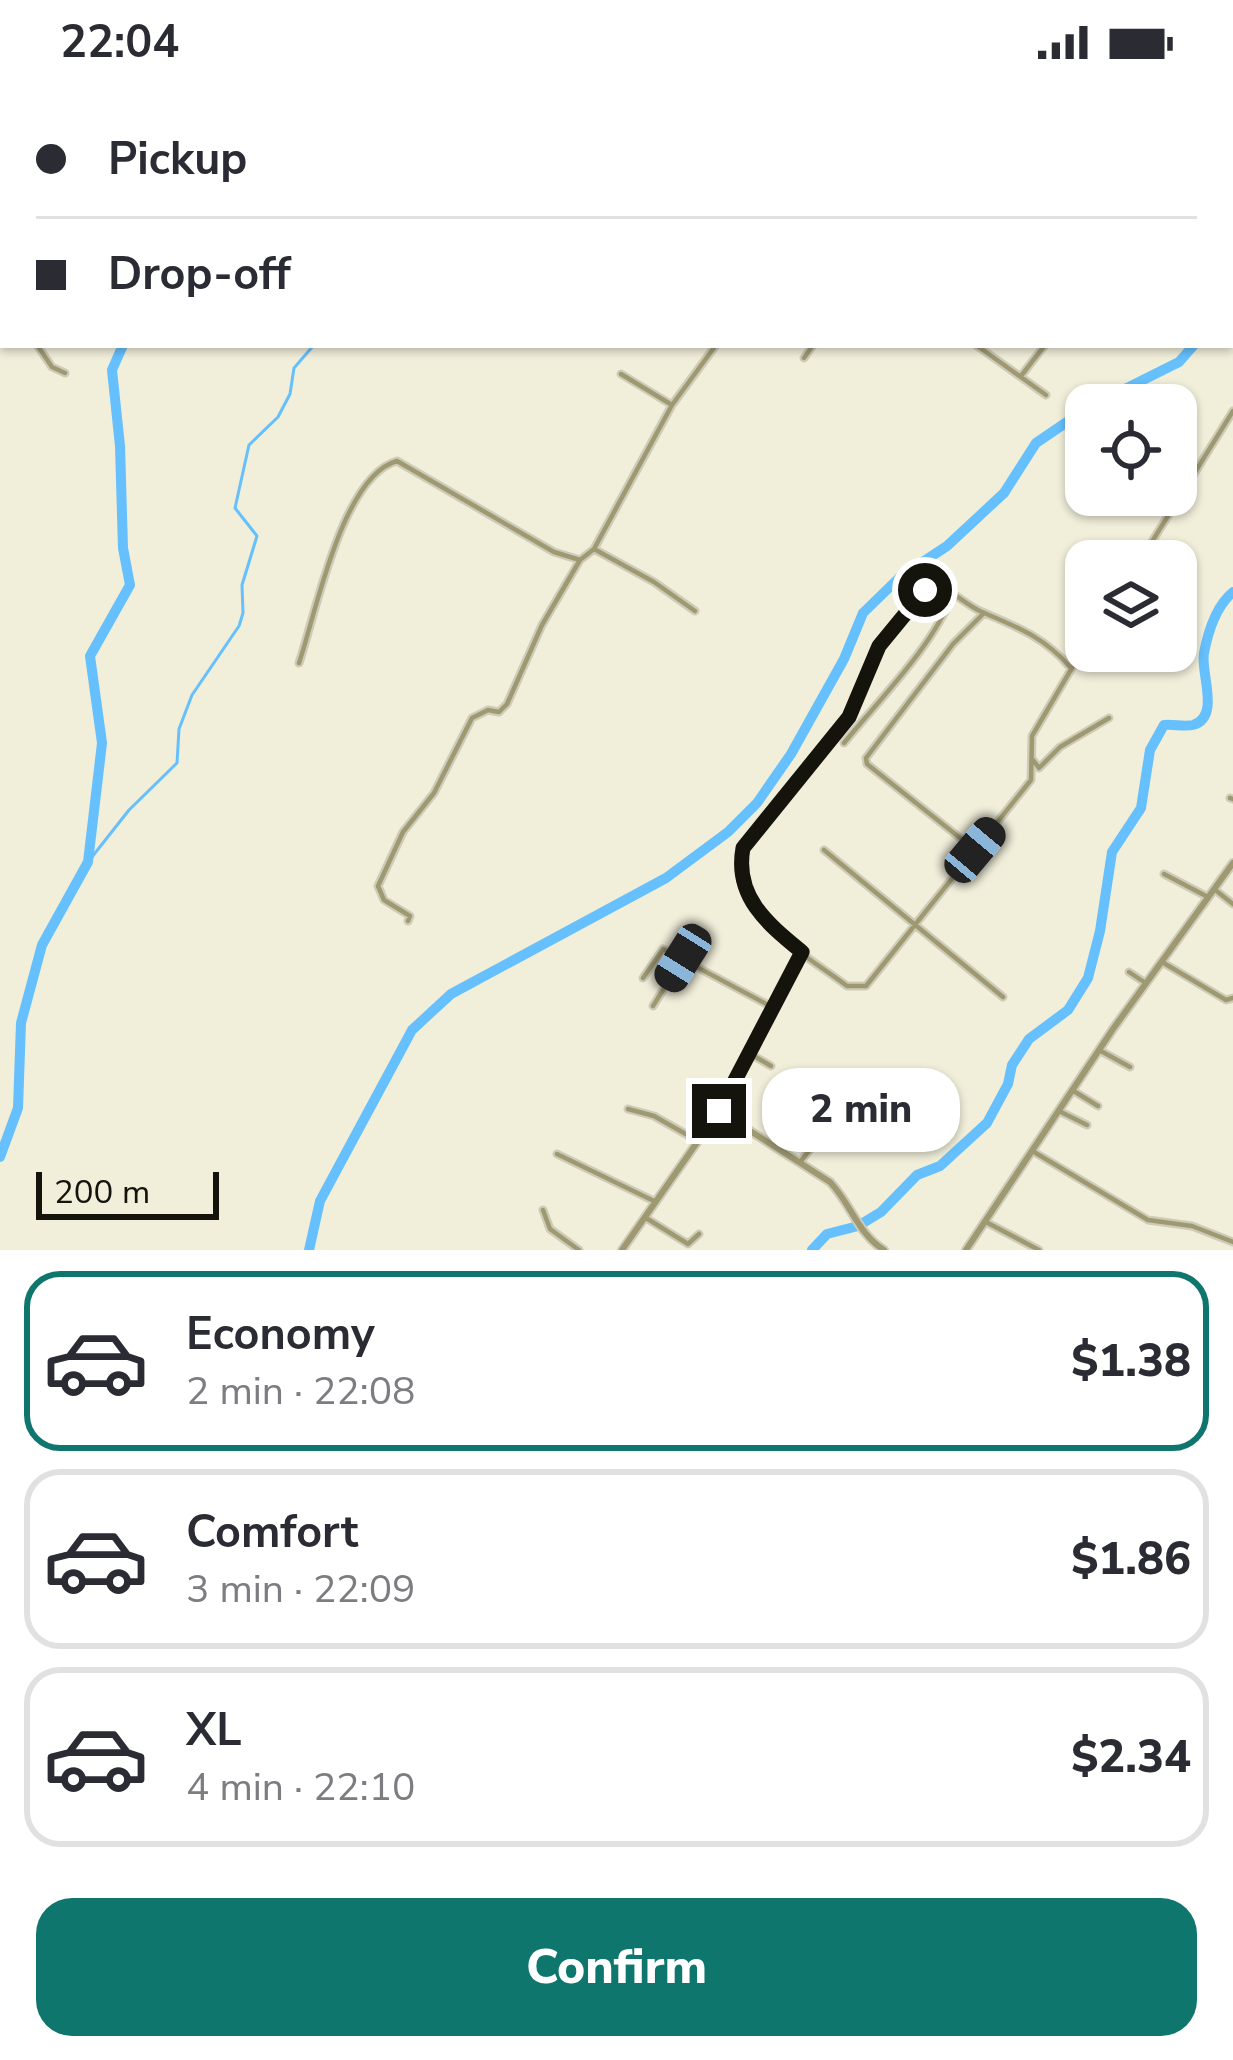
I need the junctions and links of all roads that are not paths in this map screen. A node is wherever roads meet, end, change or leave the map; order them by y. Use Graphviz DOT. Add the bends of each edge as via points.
graph roads {
  1 [pos="39,348"];
  2 [pos="714,348"];
  3 [pos="811,348"];
  4 [pos="980,348"];
  5 [pos="1043,348"];
  6 [pos="804,358"];
  7 [pos="65,373"];
  8 [pos="621,374"];
  9 [pos="1021,376"];
  10 [pos="1046,395"];
  11 [pos="672,405"];
  12 [pos="1233,411"];
  13 [pos="1153,540"];
  14 [pos="594,549"];
  15 [pos="580,560"];
  16 [pos="953,592"];
  17 [pos="695,611"];
  18 [pos="984,613"];
  19 [pos="299,663"];
  20 [pos="1065,663"];
  21 [pos="1067,672"];
  22 [pos="1108,718"];
  23 [pos="844,743"];
  24 [pos="1034,760"];
  25 [pos="824,850"];
  26 [pos="975,850"];
  27 [pos="1233,862"];
  28 [pos="1164,874"];
  29 [pos="1214,889"];
  30 [pos="1208,897"];
  31 [pos="1233,904"];
  32 [pos="408,921"];
  33 [pos="914,926"];
  34 [pos="802,952"];
  35 [pos="683,958"];
  36 [pos="1162,962"];
  37 [pos="1129,972"];
  38 [pos="643,978"];
  39 [pos="1146,983"];
  40 [pos="1003,998"];
  41 [pos="1233,998"];
  42 [pos="653,1006"];
  43 [pos="772,1007"];
  44 [pos="1099,1050"];
  45 [pos="748,1054"];
  46 [pos="771,1066"];
  47 [pos="1130,1067"];
  48 [pos="1072,1090"];
  49 [pos="840,1097"];
  50 [pos="1098,1106"];
  51 [pos="628,1109"];
  52 [pos="719,1111"];
  53 [pos="1059,1111"];
  54 [pos="1087,1125"];
  55 [pos="698,1141"];
  56 [pos="1034,1152"];
  57 [pos="557,1154"];
  58 [pos="801,1161"];
  59 [pos="656,1202"];
  60 [pos="543,1210"];
  61 [pos="646,1217"];
  62 [pos="986,1222"];
  63 [pos="700,1234"];
  64 [pos="1233,1242"];
  65 [pos="579,1250"];
  66 [pos="622,1250"];
  67 [pos="884,1250"];
  68 [pos="966,1250"];
  69 [pos="1039,1250"];
  1 -- 7 [label="street"];
  2 -- 11 [label="street"];
  3 -- 6 [label="street"];
  4 -- 9 [label="street"];
  5 -- 9 [label="street"];
  8 -- 11 [label="street"];
  9 -- 10 [label="street"];
  11 -- 14 [label="street"];
  12 -- 13 [label="street"];
  14 -- 15 [label="street"];
  14 -- 17 [label="street"];
  15 -- 19 [label="street" via="388,463 349,511 332,548"];
  15 -- 32 [label="street" via="507,704 472,718 397,844 378,886"];
  16 -- 18 [label="street"];
  16 -- 23 [label="street" via="928,638"];
  16 -- 34 [label="street" via="933,585 896,621 849,717 743,848 740,866 759,916"];
  18 -- 20 [label="street" via="1037,638"];
  18 -- 26 [label="street" via="866,758"];
  21 -- 24 [label="street" via="1032,736"];
  22 -- 24 [label="street" via="1039,768"];
  24 -- 26 [label="street" via="1031,780"];
  25 -- 33 [label="street"];
  26 -- 33 [label="street"];
  27 -- 29 [label="street"];
  28 -- 30 [label="street"];
  29 -- 30 [label="street"];
  29 -- 31 [label="street"];
  30 -- 36 [label="street"];
  33 -- 34 [label="street" via="856,989"];
  33 -- 40 [label="street"];
  34 -- 43 [label="street"];
  35 -- 38 [label="street" via="661,950"];
  35 -- 42 [label="street"];
  35 -- 43 [label="street"];
  36 -- 39 [label="street"];
  36 -- 41 [label="street"];
  37 -- 39 [label="street"];
  39 -- 44 [label="street"];
  43 -- 45 [label="street"];
  44 -- 47 [label="street"];
  44 -- 48 [label="street"];
  45 -- 46 [label="street"];
  45 -- 52 [label="street"];
  48 -- 50 [label="street"];
  48 -- 53 [label="street"];
  49 -- 58 [label="street" via="847,1102"];
  51 -- 55 [label="street"];
  52 -- 55 [label="street"];
  52 -- 58 [label="street"];
  53 -- 54 [label="street"];
  53 -- 56 [label="street"];
  55 -- 59 [label="street"];
  56 -- 62 [label="street"];
  56 -- 64 [label="street" via="1148,1220"];
  57 -- 59 [label="street"];
  58 -- 67 [label="street" via="830,1182"];
  59 -- 61 [label="street"];
  60 -- 65 [label="street" via="550,1229"];
  61 -- 63 [label="street" via="688,1244"];
  61 -- 66 [label="street"];
  62 -- 68 [label="street"];
  62 -- 69 [label="street"];
}
